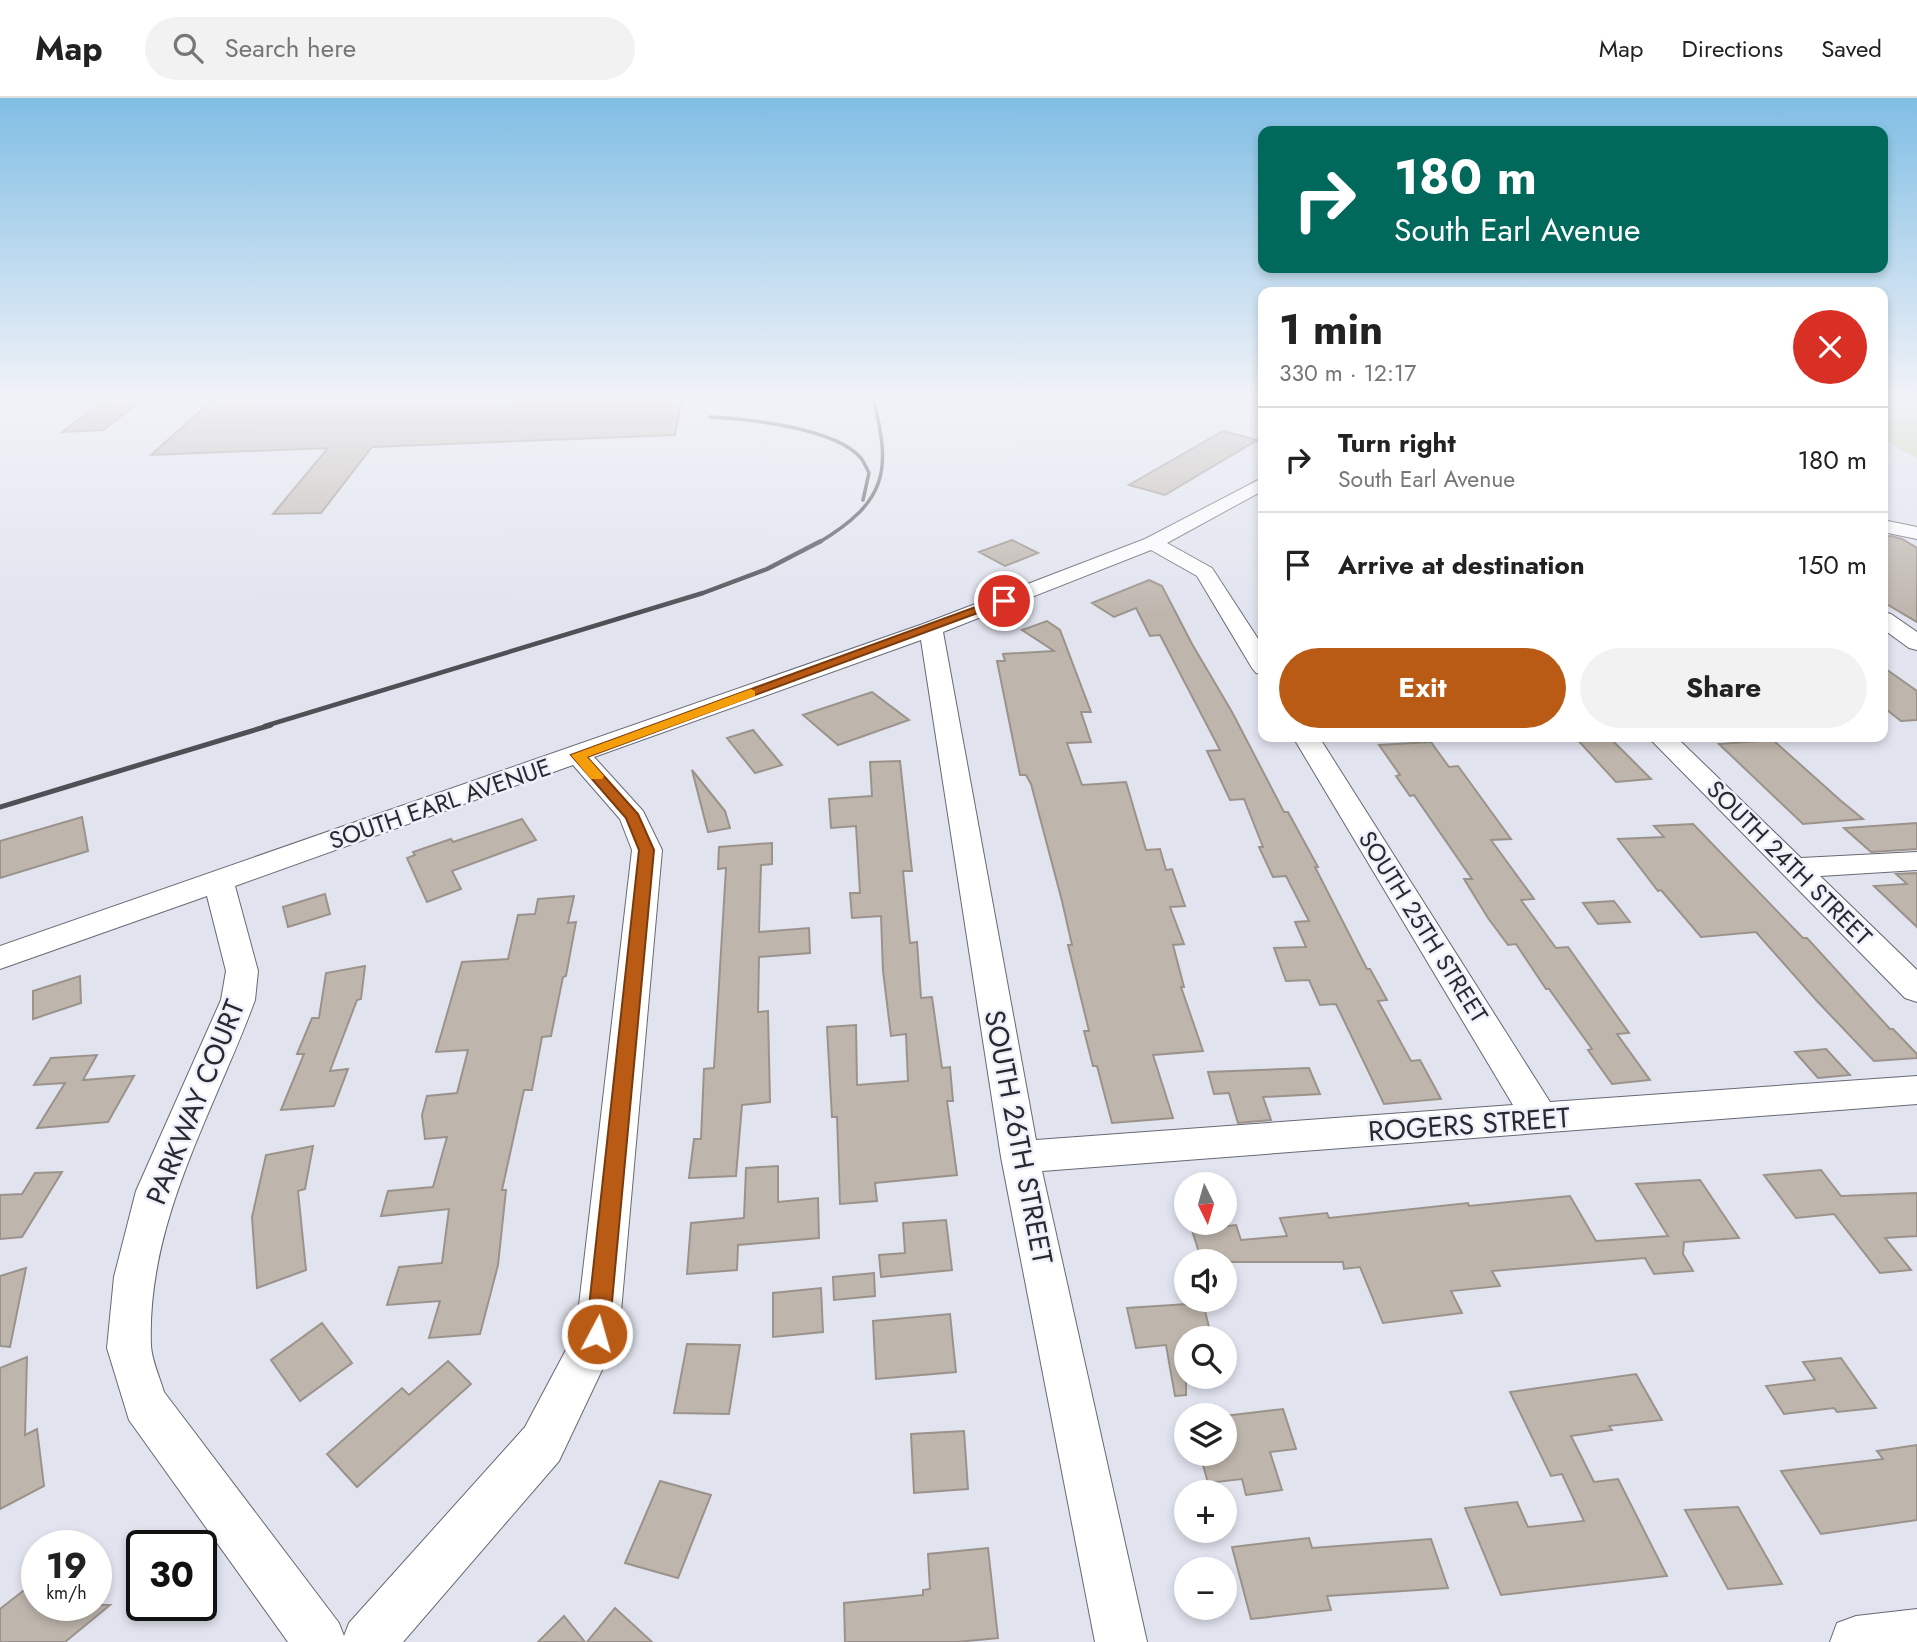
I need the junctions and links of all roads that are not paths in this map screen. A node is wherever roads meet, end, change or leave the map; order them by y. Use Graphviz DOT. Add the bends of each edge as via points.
graph roads {
  1 [pos="1258,485"];
  2 [pos="1888,527"];
  3 [pos="1917,533"];
  4 [pos="1152,543"];
  5 [pos="1888,623"];
  6 [pos="931,629"];
  7 [pos="1917,643"];
  8 [pos="1258,657"];
  9 [pos="1309,742"];
  10 [pos="1666,742"];
  11 [pos="578,755"];
  12 [pos="1917,861"];
  13 [pos="1794,868"];
  14 [pos="219,882"];
  15 [pos="0,958"];
  16 [pos="1917,990"];
  17 [pos="1917,1090"];
  18 [pos="1540,1118"];
  19 [pos="1020,1157"];
  20 [pos="1917,1635"];
  21 [pos="320,1642"];
  22 [pos="368,1642"];
  23 [pos="1121,1642"];
  24 [pos="1856,1642"];
  1 -- 4 [label="street, SOUTH EARL AVENUE"];
  2 -- 3 [label="street"];
  4 -- 6 [label="street, SOUTH EARL AVENUE"];
  4 -- 8 [label="street" via="1205,572"];
  5 -- 7 [label="street"];
  6 -- 11 [label="street, SOUTH EARL AVENUE"];
  6 -- 19 [label="street, SOUTH 26TH STREET"];
  9 -- 18 [label="street, SOUTH 25TH STREET"];
  10 -- 13 [label="street, SOUTH 24TH STREET"];
  11 -- 14 [label="street, SOUTH EARL AVENUE"];
  11 -- 22 [label="street" via="633,817 646,850 597,1334 542,1444"];
  12 -- 13 [label="street"];
  13 -- 16 [label="street, SOUTH 24TH STREET"];
  14 -- 15 [label="street, SOUTH EARL AVENUE"];
  14 -- 21 [label="street, PARKWAY COURT" via="243,971 238,1000 156,1191 135,1277 129,1348 145,1404"];
  17 -- 18 [label="street, ROGERS STREET"];
  18 -- 19 [label="street, ROGERS STREET"];
  19 -- 23 [label="street, SOUTH 26TH STREET"];
  20 -- 24 [label="street"];
}
